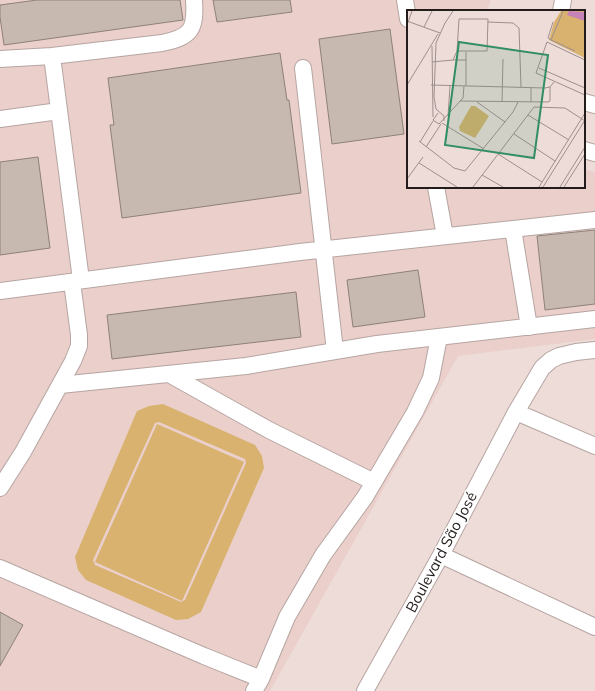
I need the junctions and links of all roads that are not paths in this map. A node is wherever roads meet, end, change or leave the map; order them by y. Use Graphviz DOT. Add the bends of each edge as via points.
graph roads {
  1 [pos="194,0"];
  2 [pos="405,0"];
  3 [pos="563,0"];
  4 [pos="561,10"];
  5 [pos="407,13"];
  6 [pos="52,56"];
  7 [pos="0,59"];
  8 [pos="303,68"];
  9 [pos="585,102"];
  10 [pos="595,105"];
  11 [pos="59,111"];
  12 [pos="0,119"];
  13 [pos="585,150"];
  14 [pos="595,153"];
  15 [pos="436,188"];
  16 [pos="595,220"];
  17 [pos="512,229"];
  18 [pos="445,236"];
  19 [pos="323,250"];
  20 [pos="77,281"];
  21 [pos="0,291"];
  22 [pos="595,319"];
  23 [pos="529,327"];
  24 [pos="439,337"];
  25 [pos="595,350"];
  26 [pos="335,351"];
  27 [pos="169,374"];
  28 [pos="60,385"];
  29 [pos="516,412"];
  30 [pos="595,446"];
  31 [pos="374,482"];
  32 [pos="0,488"];
  33 [pos="441,555"];
  34 [pos="0,568"];
  35 [pos="595,627"];
  36 [pos="257,685"];
  37 [pos="365,691"];
  1 -- 6 [label="street" via="193,23 186,34 176,40"];
  2 -- 5 [label="street"];
  3 -- 4 [label="street"];
  6 -- 7 [label="street"];
  6 -- 11 [label="street"];
  8 -- 19 [label="street"];
  9 -- 10 [label="street"];
  11 -- 12 [label="street"];
  11 -- 20 [label="street"];
  13 -- 14 [label="street"];
  15 -- 18 [label="street"];
  16 -- 17 [label="street"];
  17 -- 18 [label="street"];
  17 -- 23 [label="street"];
  18 -- 19 [label="street"];
  19 -- 20 [label="street"];
  19 -- 26 [label="street"];
  20 -- 21 [label="street"];
  20 -- 28 [label="street" via="79,346"];
  22 -- 23 [label="street"];
  23 -- 24 [label="street"];
  24 -- 26 [label="street"];
  24 -- 31 [label="street" via="431,378 425,392"];
  25 -- 29 [label="street, Boulevard São José" via="576,352 551,360 542,368"];
  26 -- 27 [label="street" via="246,366"];
  27 -- 28 [label="street"];
  27 -- 31 [label="street" via="269,430"];
  28 -- 32 [label="street"];
  29 -- 30 [label="street"];
  29 -- 33 [label="street, Boulevard São José"];
  31 -- 36 [label="street" via="315,568 287,617"];
  33 -- 35 [label="street"];
  33 -- 37 [label="street, Boulevard São José"];
  34 -- 36 [label="street"];
}
